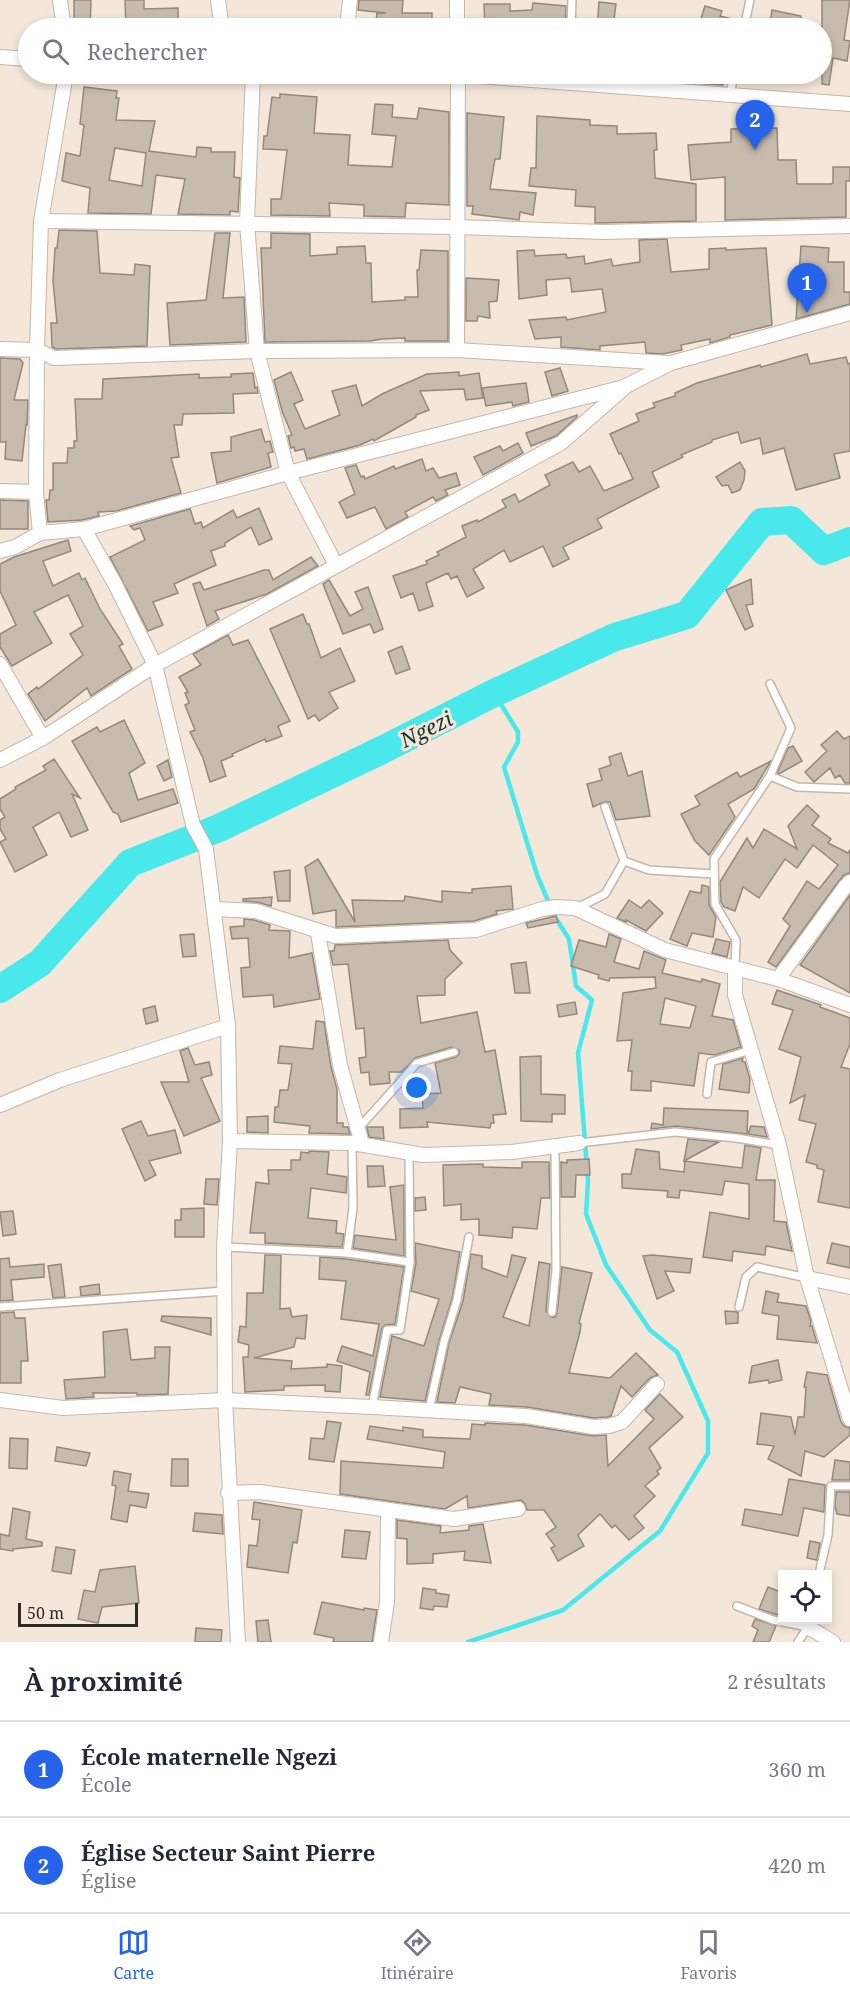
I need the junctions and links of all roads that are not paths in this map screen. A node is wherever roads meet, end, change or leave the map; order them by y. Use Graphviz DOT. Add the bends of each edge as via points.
graph roads {
  1 [pos="60,0"];
  2 [pos="218,0"];
  3 [pos="350,0"];
  4 [pos="457,0"];
  5 [pos="572,0"];
  6 [pos="750,0"];
  7 [pos="63,18"];
  8 [pos="221,18"];
  9 [pos="348,18"];
  10 [pos="458,18"];
  11 [pos="571,18"];
  12 [pos="746,18"];
  13 [pos="0,57"];
  14 [pos="18,58"];
  15 [pos="64,84"];
  16 [pos="253,84"];
  17 [pos="458,84"];
  18 [pos="629,84"];
  19 [pos="732,84"];
  20 [pos="730,94"];
  21 [pos="850,104"];
  22 [pos="41,221"];
  23 [pos="247,223"];
  24 [pos="850,226"];
  25 [pos="456,227"];
  26 [pos="850,313"];
  27 [pos="0,349"];
  28 [pos="37,350"];
  29 [pos="457,350"];
  30 [pos="257,351"];
  31 [pos="671,363"];
  32 [pos="624,387"];
  33 [pos="288,473"];
  34 [pos="0,491"];
  35 [pos="36,492"];
  36 [pos="84,529"];
  37 [pos="40,533"];
  38 [pos="0,551"];
  39 [pos="336,565"];
  40 [pos="0,664"];
  41 [pos="154,665"];
  42 [pos="770,684"];
  43 [pos="43,738"];
  44 [pos="0,760"];
  45 [pos="770,776"];
  46 [pos="850,789"];
  47 [pos="604,807"];
  48 [pos="624,861"];
  49 [pos="714,874"];
  50 [pos="850,882"];
  51 [pos="215,909"];
  52 [pos="575,909"];
  53 [pos="318,933"];
  54 [pos="735,969"];
  55 [pos="778,979"];
  56 [pos="850,1005"];
  57 [pos="228,1026"];
  58 [pos="751,1050"];
  59 [pos="454,1052"];
  60 [pos="707,1094"];
  61 [pos="0,1105"];
  62 [pos="358,1129"];
  63 [pos="230,1141"];
  64 [pos="586,1143"];
  65 [pos="357,1144"];
  66 [pos="778,1145"];
  67 [pos="555,1147"];
  68 [pos="409,1152"];
  69 [pos="469,1237"];
  70 [pos="225,1247"];
  71 [pos="347,1253"];
  72 [pos="410,1262"];
  73 [pos="807,1278"];
  74 [pos="850,1287"];
  75 [pos="225,1291"];
  76 [pos="0,1307"];
  77 [pos="739,1307"];
  78 [pos="552,1312"];
  79 [pos="657,1384"];
  80 [pos="0,1400"];
  81 [pos="225,1400"];
  82 [pos="848,1404"];
  83 [pos="372,1407"];
  84 [pos="429,1410"];
  85 [pos="850,1419"];
  86 [pos="850,1486"];
  87 [pos="228,1493"];
  88 [pos="518,1509"];
  89 [pos="388,1511"];
  90 [pos="820,1570"];
  91 [pos="737,1606"];
  92 [pos="778,1620"];
  93 [pos="807,1624"];
  94 [pos="809,1624"];
  95 [pos="238,1642"];
  96 [pos="381,1642"];
  97 [pos="798,1642"];
  98 [pos="833,1642"];
  1 -- 7 [label="street"];
  2 -- 8 [label="street"];
  3 -- 9 [label="street"];
  4 -- 10 [label="street"];
  5 -- 11 [label="lane"];
  6 -- 12 [label="lane"];
  13 -- 14 [label="street"];
  15 -- 22 [label="street"];
  16 -- 23 [label="street"];
  17 -- 25 [label="street"];
  18 -- 20 [label="street"];
  19 -- 20 [label="lane"];
  20 -- 21 [label="street"];
  22 -- 23 [label="street"];
  22 -- 28 [label="street"];
  23 -- 25 [label="street"];
  23 -- 30 [label="street"];
  24 -- 25 [label="street" via="604,232"];
  25 -- 29 [label="street"];
  26 -- 31 [label="street"];
  27 -- 28 [label="street"];
  28 -- 30 [label="street" via="54,358"];
  28 -- 35 [label="street"];
  29 -- 30 [label="street"];
  29 -- 31 [label="street"];
  30 -- 33 [label="street"];
  31 -- 32 [label="street"];
  32 -- 33 [label="street"];
  32 -- 39 [label="street" via="561,443"];
  33 -- 36 [label="street"];
  33 -- 39 [label="street"];
  34 -- 35 [label="street"];
  35 -- 37 [label="street"];
  36 -- 37 [label="street"];
  36 -- 41 [label="street"];
  37 -- 38 [label="street"];
  39 -- 41 [label="street"];
  40 -- 43 [label="street"];
  41 -- 43 [label="street"];
  41 -- 51 [label="street" via="193,825 206,849"];
  42 -- 45 [label="lane" via="791,728"];
  43 -- 44 [label="street"];
  45 -- 46 [label="lane" via="797,787"];
  45 -- 49 [label="lane" via="714,859"];
  47 -- 48 [label="lane"];
  48 -- 49 [label="lane" via="649,870"];
  48 -- 52 [label="lane" via="605,894"];
  49 -- 54 [label="lane" via="715,904 736,940"];
  50 -- 55 [label="street"];
  51 -- 53 [label="street" via="256,911"];
  51 -- 57 [label="street"];
  52 -- 53 [label="street" via="542,909 476,930 335,936"];
  52 -- 54 [label="street" via="665,950"];
  53 -- 62 [label="street" via="340,1065"];
  54 -- 55 [label="street"];
  54 -- 58 [label="street" via="735,994"];
  55 -- 56 [label="street"];
  57 -- 61 [label="street" via="60,1080"];
  57 -- 63 [label="street"];
  58 -- 60 [label="lane" via="711,1062"];
  58 -- 66 [label="street"];
  59 -- 62 [label="lane" via="417,1063"];
  62 -- 65 [label="street"];
  63 -- 65 [label="street"];
  63 -- 70 [label="street"];
  64 -- 66 [label="lane" via="675,1132"];
  64 -- 67 [label="street"];
  65 -- 68 [label="street"];
  65 -- 71 [label="lane"];
  66 -- 73 [label="street"];
  67 -- 68 [label="street" via="512,1152"];
  67 -- 78 [label="lane" via="556,1270"];
  68 -- 72 [label="lane"];
  69 -- 84 [label="lane"];
  70 -- 71 [label="lane"];
  70 -- 75 [label="street"];
  71 -- 72 [label="lane"];
  72 -- 83 [label="lane" via="400,1330 387,1330"];
  73 -- 74 [label="street"];
  73 -- 77 [label="lane" via="757,1267 746,1277"];
  73 -- 82 [label="street"];
  75 -- 76 [label="lane"];
  75 -- 81 [label="street"];
  79 -- 84 [label="street" via="622,1422 609,1426"];
  80 -- 81 [label="street" via="63,1408"];
  81 -- 83 [label="street"];
  81 -- 87 [label="street"];
  82 -- 85 [label="street"];
  83 -- 84 [label="street"];
  86 -- 90 [label="lane" via="831,1486 828,1535"];
  87 -- 89 [label="street" via="260,1492"];
  87 -- 95 [label="street"];
  88 -- 89 [label="street" via="454,1519"];
  89 -- 96 [label="street" via="387,1602"];
  91 -- 92 [label="lane"];
  93 -- 97 [label="lane"];
  94 -- 98 [label="street"];
}
